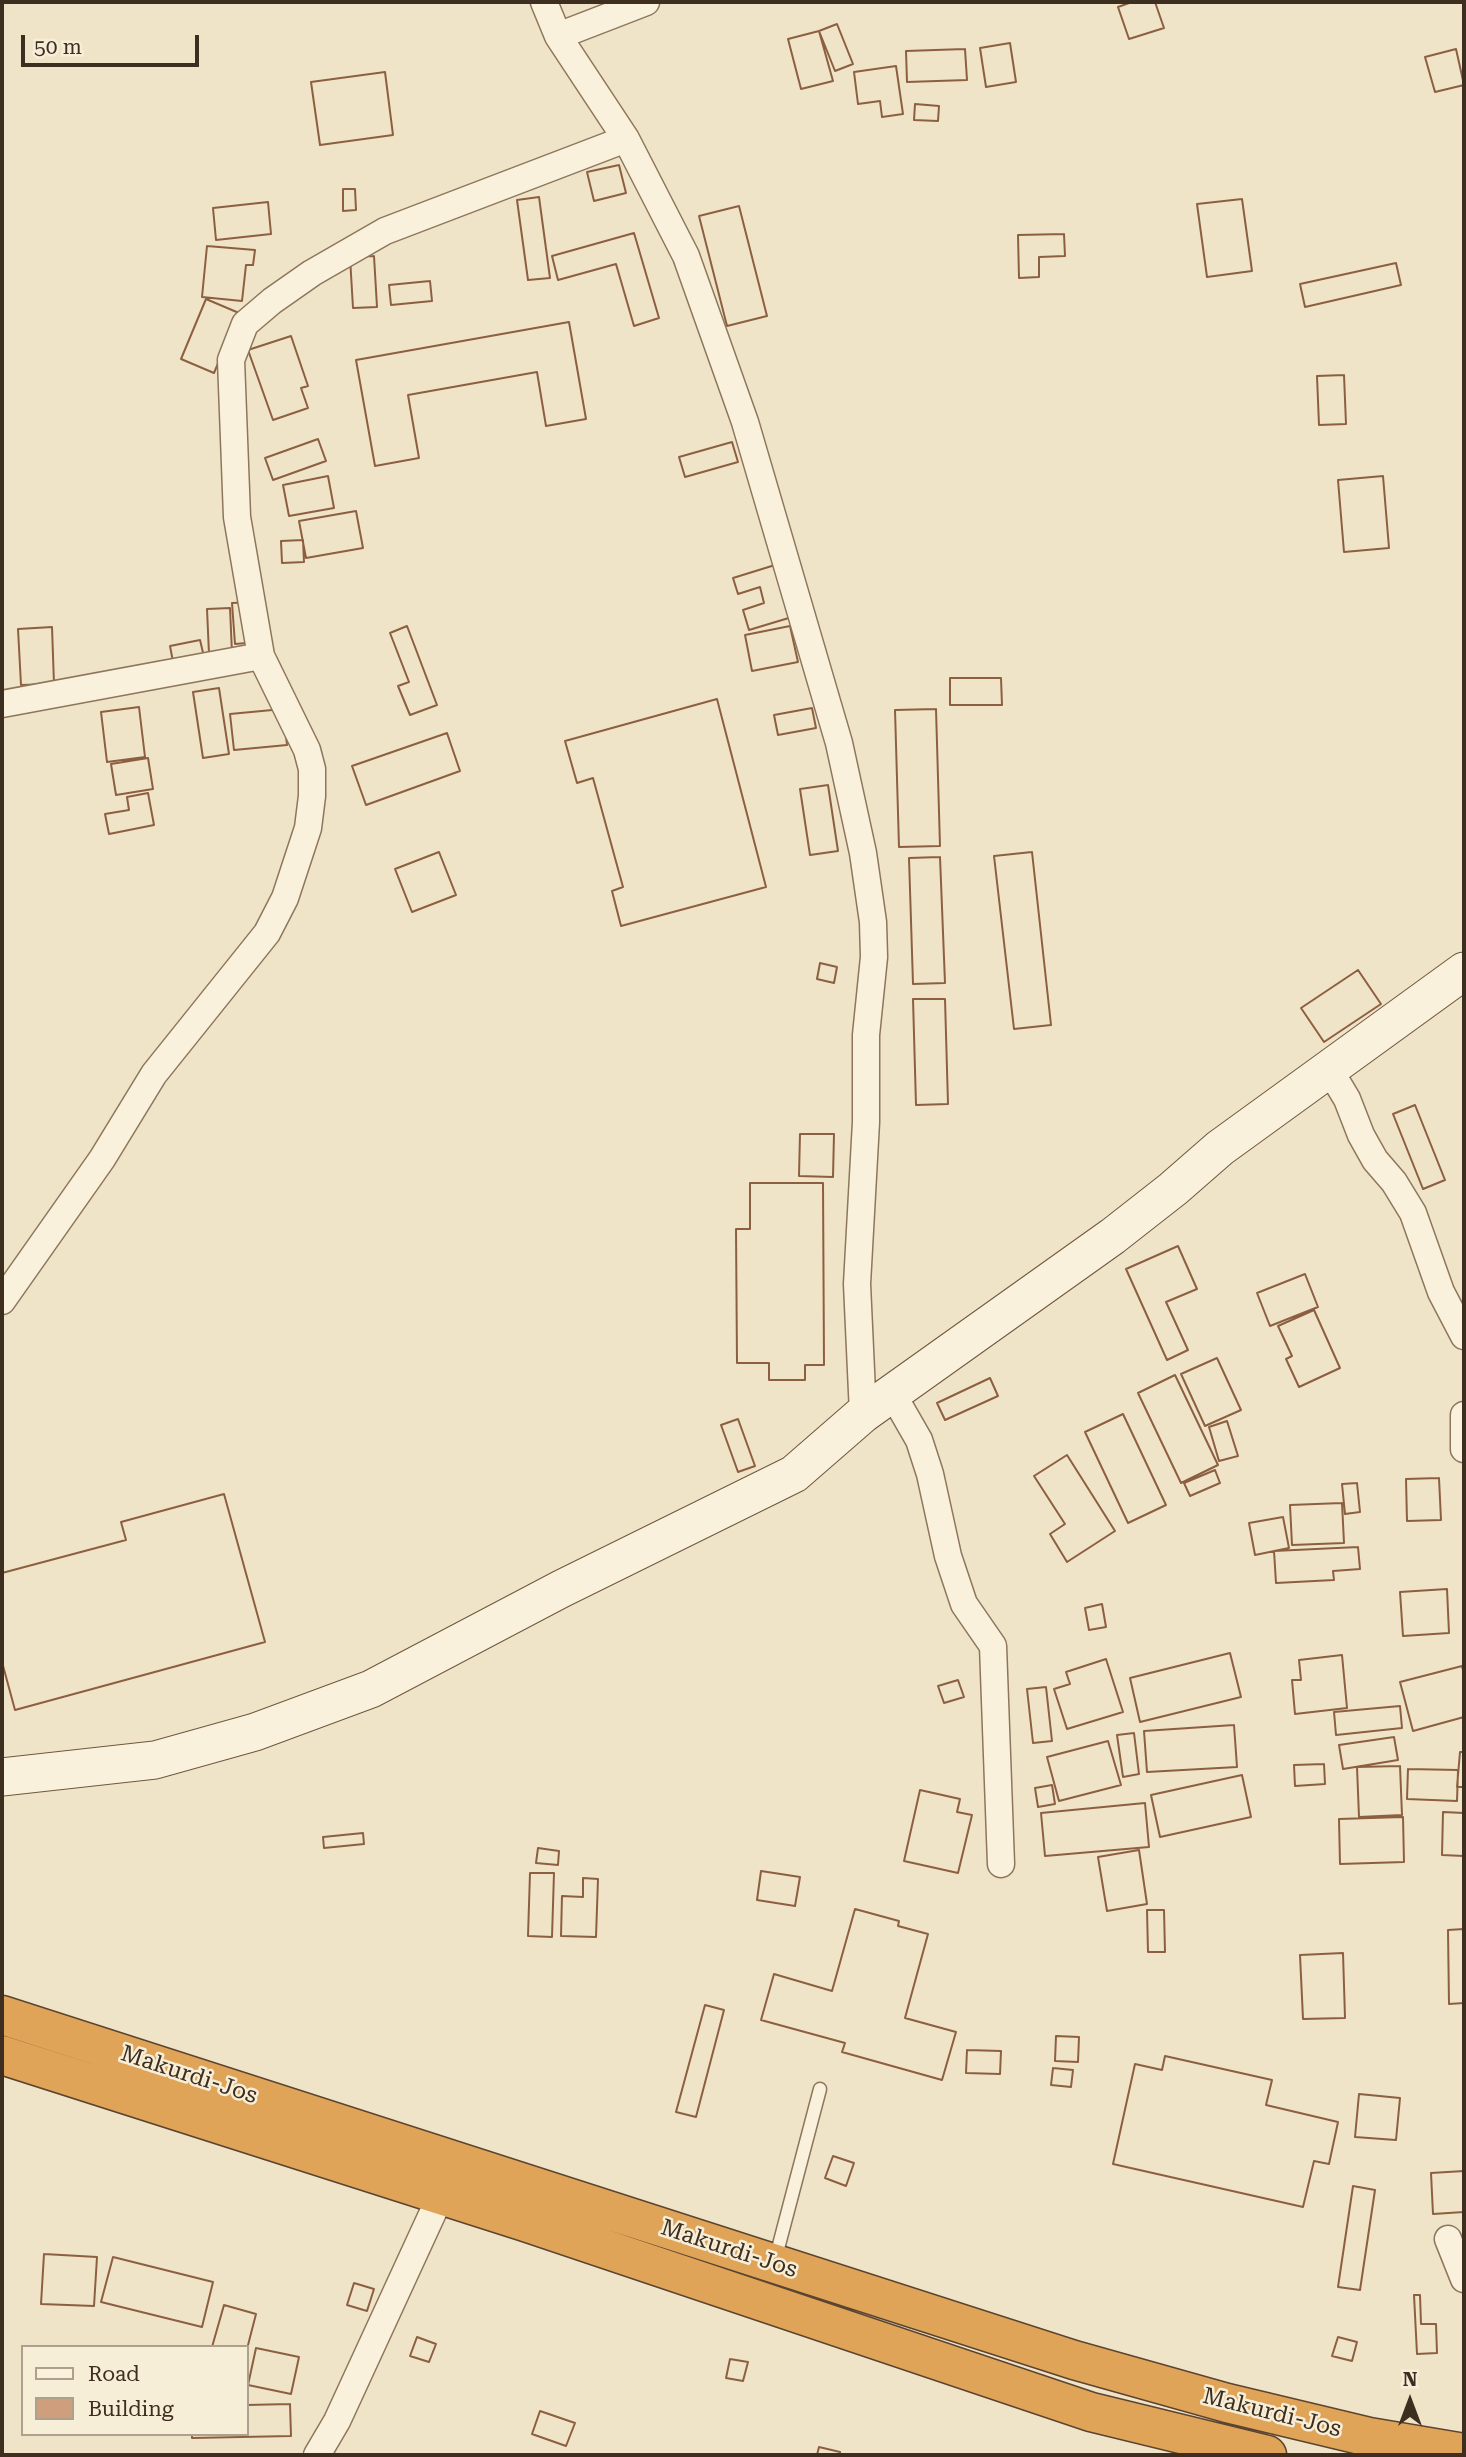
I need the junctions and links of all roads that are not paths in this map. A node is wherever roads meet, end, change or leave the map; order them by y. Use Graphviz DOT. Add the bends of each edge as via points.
graph roads {
  1 [pos="544,2"];
  2 [pos="646,2"];
  3 [pos="558,36"];
  4 [pos="626,139"];
  5 [pos="261,656"];
  6 [pos="2,704"];
  7 [pos="1464,971"];
  8 [pos="1329,1069"];
  9 [pos="2,1301"];
  10 [pos="1464,1336"];
  11 [pos="877,1403"];
  12 [pos="1464,1415"];
  13 [pos="1464,1449"];
  14 [pos="2,1777"];
  15 [pos="1001,1864"];
  16 [pos="2,2015"];
  17 [pos="2,2055"];
  18 [pos="820,2090"];
  19 [pos="441,2196"];
  20 [pos="1448,2239"];
  21 [pos="774,2264"];
  22 [pos="1464,2279"];
  23 [pos="1464,2453"];
  24 [pos="317,2455"];
  25 [pos="1267,2455"];
  1 -- 3 [label="street"];
  2 -- 3 [label="street"];
  3 -- 4 [label="street"];
  4 -- 5 [label="street" via="385,231 312,273 245,324 231,360 234,474"];
  4 -- 11 [label="street" via="687,256 745,422 838,743 863,853 874,957 866,1035 857,1284"];
  5 -- 6 [label="street"];
  5 -- 9 [label="street" via="312,769 308,828 285,898 267,933 154,1074 102,1159"];
  7 -- 8 [label="street"];
  8 -- 10 [label="street" via="1375,1160 1413,1213 1441,1292"];
  8 -- 11 [label="street" via="1220,1148 1113,1236"];
  11 -- 14 [label="street" via="794,1474 371,1689 255,1732 155,1760"];
  11 -- 15 [label="street" via="919,1440 964,1604 993,1646"];
  12 -- 13 [label="street"];
  16 -- 21 [label="highway, Makurdi-Jos"];
  17 -- 19 [label="highway, Makurdi-Jos"];
  18 -- 21 [label="lane"];
  19 -- 24 [label="street"];
  19 -- 25 [label="highway, Makurdi-Jos" via="1091,2412"];
  20 -- 22 [label="street"];
  21 -- 23 [label="highway, Makurdi-Jos" via="1074,2360 1227,2403 1369,2437"];
}
